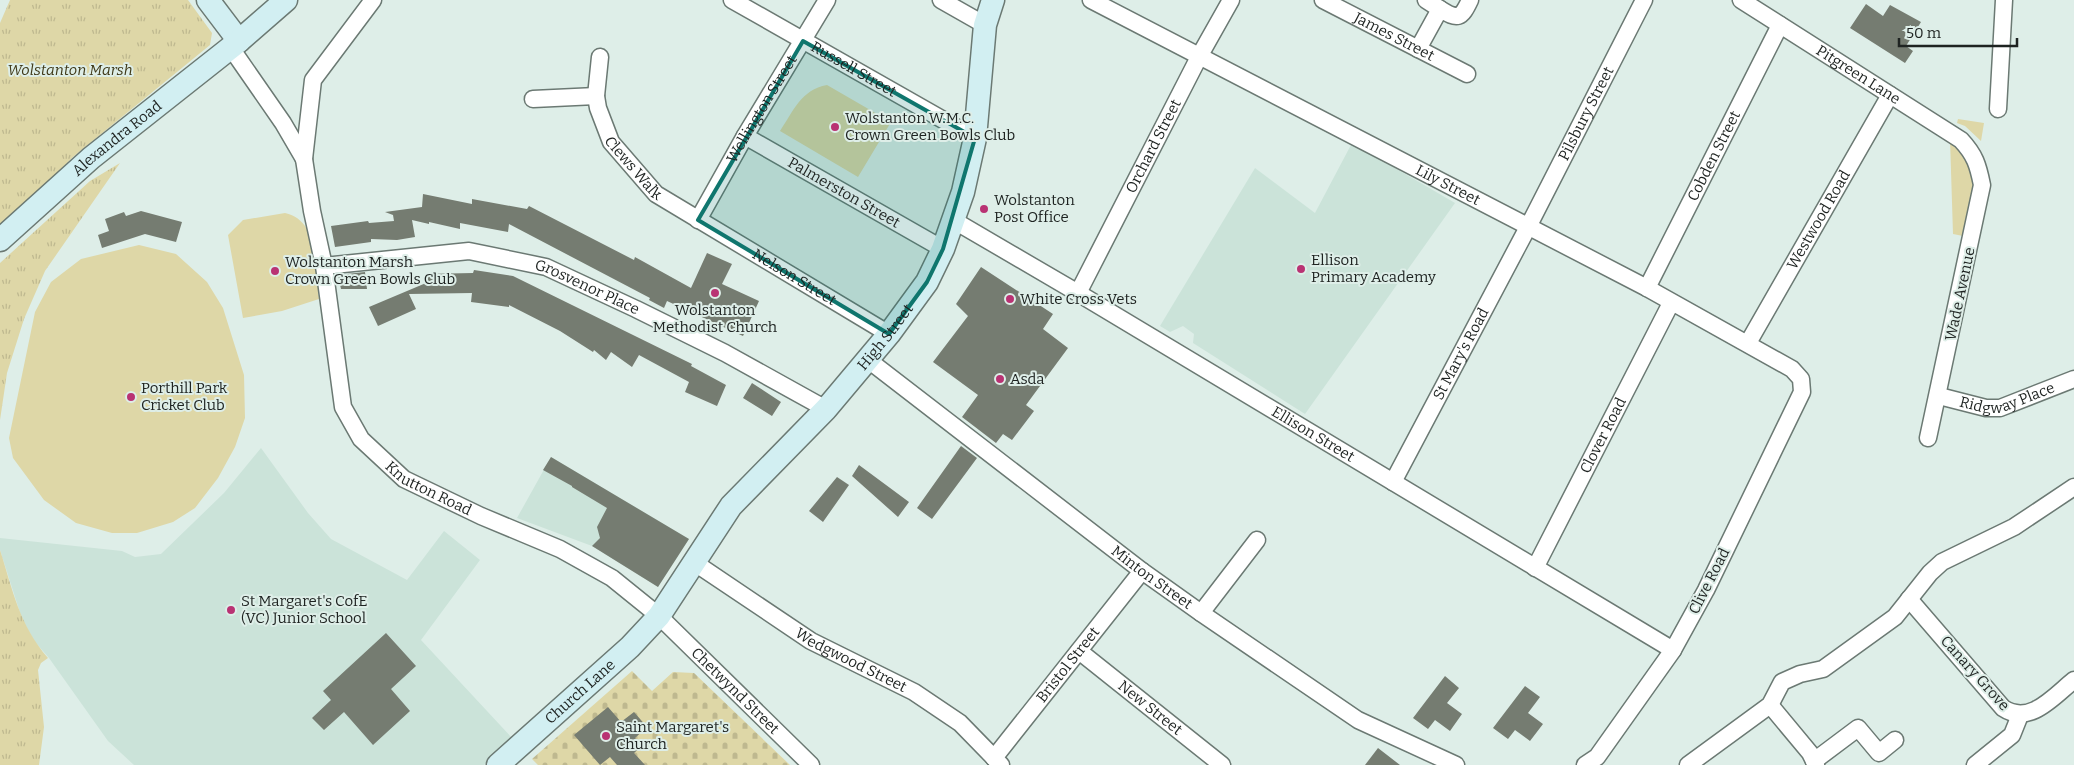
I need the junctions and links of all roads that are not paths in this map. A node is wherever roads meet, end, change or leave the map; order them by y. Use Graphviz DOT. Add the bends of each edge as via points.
graph roads {
  1 [pos="208,0"];
  2 [pos="286,0"];
  3 [pos="372,0"];
  4 [pos="732,0"];
  5 [pos="827,0"];
  6 [pos="941,0"];
  7 [pos="993,0"];
  8 [pos="1091,0"];
  9 [pos="1231,0"];
  10 [pos="1322,0"];
  11 [pos="1426,0"];
  12 [pos="1470,0"];
  13 [pos="1644,0"];
  14 [pos="1741,0"];
  15 [pos="2004,0"];
  16 [pos="1440,9"];
  17 [pos="985,25"];
  18 [pos="1780,25"];
  19 [pos="803,41"];
  20 [pos="237,50"];
  21 [pos="1418,50"];
  22 [pos="1200,55"];
  23 [pos="600,57"];
  24 [pos="1467,74"];
  25 [pos="1890,95"];
  26 [pos="596,96"];
  27 [pos="533,99"];
  28 [pos="1998,109"];
  29 [pos="745,136"];
  30 [pos="975,138"];
  31 [pos="1972,152"];
  32 [pos="304,159"];
  33 [pos="698,220"];
  34 [pos="953,220"];
  35 [pos="1528,226"];
  36 [pos="0,240"];
  37 [pos="943,249"];
  38 [pos="324,266"];
  39 [pos="1647,288"];
  40 [pos="1078,293"];
  41 [pos="1671,303"];
  42 [pos="890,334"];
  43 [pos="1748,343"];
  44 [pos="867,360"];
  45 [pos="1801,379"];
  46 [pos="2074,380"];
  47 [pos="1938,396"];
  48 [pos="826,409"];
  49 [pos="1928,438"];
  50 [pos="1393,482"];
  51 [pos="2074,487"];
  52 [pos="1257,540"];
  53 [pos="695,562"];
  54 [pos="1535,568"];
  55 [pos="1142,571"];
  56 [pos="1909,599"];
  57 [pos="1202,613"];
  58 [pos="659,616"];
  59 [pos="1673,650"];
  60 [pos="1079,652"];
  61 [pos="2074,680"];
  62 [pos="1770,705"];
  63 [pos="2020,715"];
  64 [pos="1895,740"];
  65 [pos="998,762"];
  66 [pos="1815,763"];
  67 [pos="498,765"];
  68 [pos="811,765"];
  69 [pos="1222,765"];
  70 [pos="1456,765"];
  71 [pos="1585,765"];
  72 [pos="1688,765"];
  73 [pos="1975,765"];
  1 -- 20 [label="main road"];
  2 -- 20 [label="main road, Alexandra Road"];
  3 -- 32 [label="street" via="313,80"];
  4 -- 19 [label="street, Russell Street"];
  5 -- 19 [label="street, Wellington Street"];
  6 -- 17 [label="street"];
  7 -- 17 [label="main road, High Street"];
  8 -- 22 [label="street, Lily Street"];
  9 -- 22 [label="street, Orchard Street"];
  10 -- 21 [label="street, James Street"];
  11 -- 16 [label="street"];
  12 -- 16 [label="street" via="1459,16"];
  13 -- 35 [label="street, Pilsbury Street"];
  14 -- 18 [label="street, Pitgreen Lane"];
  15 -- 28 [label="street"];
  16 -- 21 [label="street"];
  17 -- 30 [label="main road, High Street"];
  18 -- 25 [label="street, Pitgreen Lane"];
  18 -- 39 [label="street, Cobden Street"];
  19 -- 29 [label="street, Wellington Street"];
  19 -- 30 [label="street, Russell Street"];
  20 -- 32 [label="street"];
  20 -- 36 [label="main road, Alexandra Road" via="90,158"];
  21 -- 24 [label="street, James Street"];
  22 -- 35 [label="street, Lily Street"];
  22 -- 40 [label="street, Orchard Street"];
  23 -- 26 [label="street, Clews Walk"];
  25 -- 31 [label="street, Pitgreen Lane" via="1961,140"];
  25 -- 43 [label="street, Westwood Road"];
  26 -- 27 [label="street"];
  26 -- 33 [label="street, Clews Walk" via="611,142 656,194"];
  29 -- 33 [label="street, Wellington Street"];
  29 -- 37 [label="street, Palmerston Street"];
  30 -- 34 [label="main road, High Street"];
  31 -- 47 [label="street, Wade Avenue" via="1982,185"];
  32 -- 38 [label="street, Knutton Road"];
  33 -- 42 [label="street, Nelson Street"];
  34 -- 37 [label="main road, High Street"];
  34 -- 40 [label="street, Ellison Street"];
  35 -- 39 [label="street, Lily Street"];
  35 -- 50 [label="street, St Mary's Road"];
  37 -- 42 [label="main road, High Street" via="928,282"];
  38 -- 48 [label="street, Grosvenor Place" via="469,251 546,268 725,353"];
  38 -- 58 [label="street, Knutton Road" via="343,407 362,439 404,479 560,549 612,578"];
  39 -- 41 [label="street, Lily Street"];
  40 -- 50 [label="street, Ellison Street"];
  41 -- 43 [label="street, Lily Street"];
  41 -- 54 [label="street, Clover Road"];
  42 -- 44 [label="main road, High Street"];
  43 -- 45 [label="street, Lily Street" via="1792,369"];
  44 -- 48 [label="main road, High Street"];
  44 -- 55 [label="street, Minton Street"];
  45 -- 59 [label="street, Clive Road" via="1802,392 1706,590"];
  46 -- 47 [label="street, Ridgway Place" via="2000,408 1986,408"];
  47 -- 49 [label="street, Wade Avenue"];
  48 -- 53 [label="main road, High Street" via="732,506"];
  50 -- 54 [label="street, Ellison Street"];
  51 -- 56 [label="street" via="2014,527 1942,562"];
  52 -- 57 [label="street"];
  53 -- 58 [label="main road, High Street"];
  53 -- 65 [label="street, Wedgwood Street" via="811,641 914,692 960,723"];
  54 -- 59 [label="street, Ellison Street"];
  55 -- 57 [label="street, Minton Street"];
  55 -- 60 [label="street, Bristol Street"];
  56 -- 62 [label="street" via="1895,617 1824,669 1782,682"];
  56 -- 63 [label="street, Canary Grove" via="2003,708"];
  57 -- 70 [label="street, Minton Street" via="1358,720"];
  58 -- 67 [label="main road, Church Lane" via="630,647"];
  58 -- 68 [label="street, Chetwynd Street"];
  59 -- 71 [label="street, Clive Road" via="1597,757"];
  60 -- 65 [label="street, Bristol Street"];
  60 -- 69 [label="street, New Street"];
  61 -- 63 [label="street, Canary Grove" via="2032,714"];
  62 -- 66 [label="street"];
  62 -- 72 [label="street"];
  63 -- 73 [label="street" via="2012,735"];
  64 -- 66 [label="street" via="1879,753 1858,728"];
}
